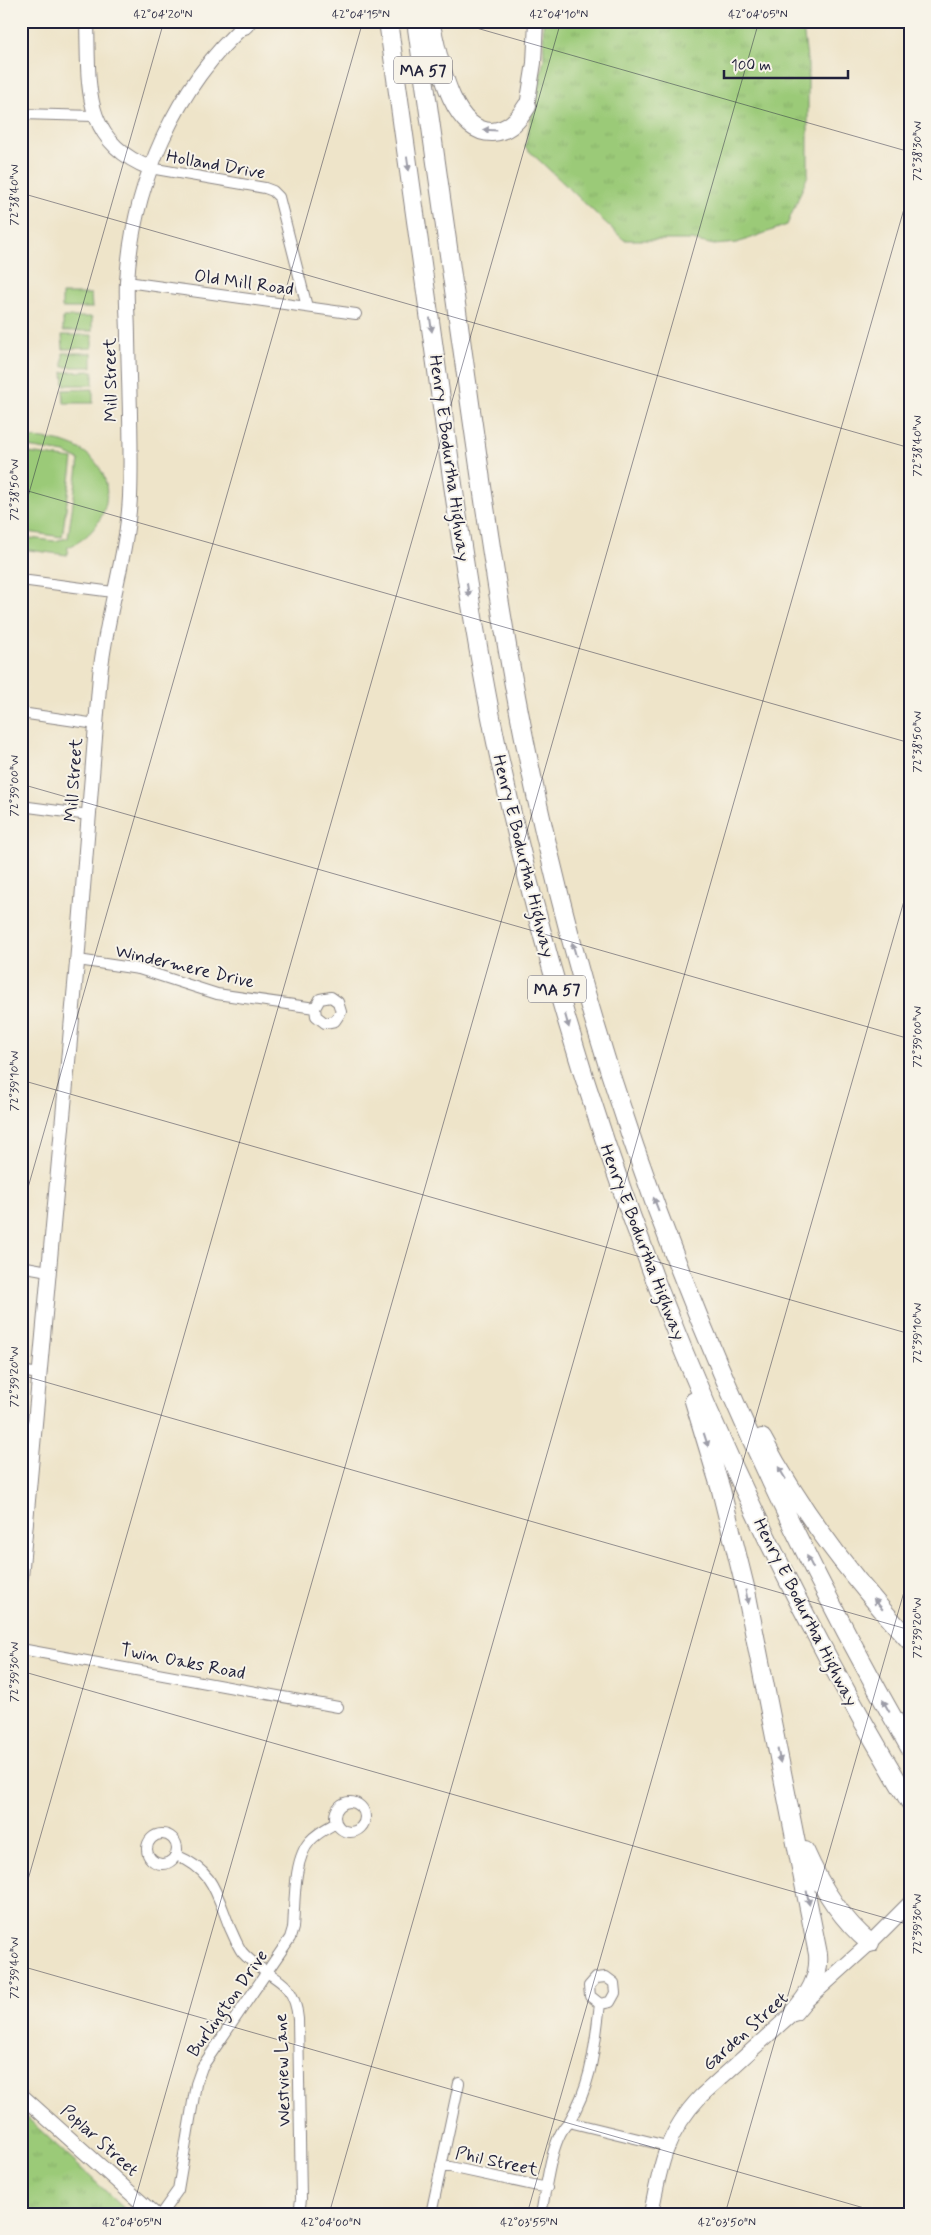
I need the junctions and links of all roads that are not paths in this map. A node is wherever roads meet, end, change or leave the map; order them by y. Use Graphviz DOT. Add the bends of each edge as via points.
graph roads {
  1 [pos="87,21"];
  2 [pos="388,21"];
  3 [pos="416,21"];
  4 [pos="430,21"];
  5 [pos="536,21"];
  6 [pos="247,22"];
  7 [pos="527,106"];
  8 [pos="21,114"];
  9 [pos="94,116"];
  10 [pos="150,168"];
  11 [pos="127,282"];
  12 [pos="307,307"];
  13 [pos="356,314"];
  14 [pos="21,580"];
  15 [pos="114,592"];
  16 [pos="21,714"];
  17 [pos="96,724"];
  18 [pos="21,806"];
  19 [pos="89,815"];
  20 [pos="78,960"];
  21 [pos="315,1008"];
  22 [pos="664,1225"];
  23 [pos="21,1266"];
  24 [pos="48,1271"];
  25 [pos="661,1293"];
  26 [pos="21,1371"];
  27 [pos="39,1374"];
  28 [pos="26,1479"];
  29 [pos="21,1577"];
  30 [pos="910,1641"];
  31 [pos="21,1649"];
  32 [pos="338,1707"];
  33 [pos="910,1748"];
  34 [pos="788,1798"];
  35 [pos="910,1802"];
  36 [pos="336,1823"];
  37 [pos="176,1855"];
  38 [pos="910,1903"];
  39 [pos="870,1943"];
  40 [pos="268,1972"];
  41 [pos="600,2004"];
  42 [pos="794,2012"];
  43 [pos="459,2083"];
  44 [pos="21,2095"];
  45 [pos="569,2122"];
  46 [pos="667,2146"];
  47 [pos="441,2165"];
  48 [pos="547,2188"];
  49 [pos="154,2214"];
  50 [pos="160,2214"];
  51 [pos="299,2214"];
  52 [pos="431,2214"];
  53 [pos="541,2214"];
  54 [pos="651,2214"];
  1 -- 9 [label="street"];
  2 -- 25 [label="highway, Henry E Bodurtha Highway / MA 57, one-way" via="469,594 500,762 571,1036"];
  22 -- 3 [label="highway, Henry E Bodurtha Highway / MA 57, one-way" via="581,974 522,733 492,561"];
  7 -- 4 [label="highway, one-way" via="514,123 503,130 486,131 470,124 447,87"];
  5 -- 7 [label="street"];
  6 -- 10 [label="street, Mill Street" via="190,90"];
  8 -- 9 [label="street"];
  9 -- 10 [label="street" via="110,141 129,158"];
  10 -- 11 [label="street, Mill Street" via="136,218"];
  10 -- 12 [label="street, Holland Drive" via="273,191 279,198 285,217"];
  11 -- 12 [label="street, Old Mill Road"];
  11 -- 15 [label="street, Mill Street" via="130,498"];
  12 -- 13 [label="street, Old Mill Road"];
  14 -- 15 [label="street"];
  15 -- 17 [label="street, Mill Street" via="102,656"];
  16 -- 17 [label="street"];
  17 -- 19 [label="street, Mill Street"];
  18 -- 19 [label="street"];
  19 -- 20 [label="street, Mill Street"];
  20 -- 21 [label="street, Windermere Drive" via="139,969 217,994"];
  20 -- 24 [label="street, Mill Street"];
  30 -- 22 [label="highway, one-way" via="836,1553 778,1467 736,1384"];
  33 -- 22 [label="highway, Henry E Bodurtha Highway / MA 57, one-way" via="822,1586 766,1471"];
  23 -- 24 [label="street"];
  24 -- 27 [label="street, Mill Street"];
  25 -- 34 [label="highway, one-way" via="736,1548"];
  25 -- 35 [label="highway, Henry E Bodurtha Highway / MA 57" via="707,1407 764,1531 844,1687"];
  26 -- 27 [label="street"];
  27 -- 28 [label="street, Mill Street"];
  28 -- 29 [label="street, Mill Street"];
  31 -- 32 [label="street, Twin Oaks Road"];
  34 -- 39 [label="highway" via="798,1835 818,1878 839,1910"];
  34 -- 42 [label="highway, one-way" via="819,1962 812,1988"];
  36 -- 40 [label="street, Burlington Drive" via="316,1835 304,1849 299,1865 292,1933"];
  37 -- 40 [label="street, Westview Lane" via="193,1862 206,1874 239,1947"];
  38 -- 39 [label="street, Garden Street"];
  39 -- 42 [label="street, Garden Street"];
  40 -- 50 [label="street, Burlington Drive" via="202,2067 196,2084 178,2190"];
  40 -- 51 [label="street, Westview Lane" via="289,1989 298,2014"];
  41 -- 45 [label="street" via="589,2078"];
  42 -- 46 [label="street, Garden Street" via="692,2105"];
  43 -- 47 [label="street"];
  44 -- 49 [label="street, Poplar Street"];
  45 -- 46 [label="street"];
  45 -- 48 [label="street" via="558,2139"];
  46 -- 54 [label="street, Garden Street"];
  47 -- 48 [label="street, Phil Street"];
  47 -- 52 [label="street"];
  48 -- 53 [label="street"];
}
